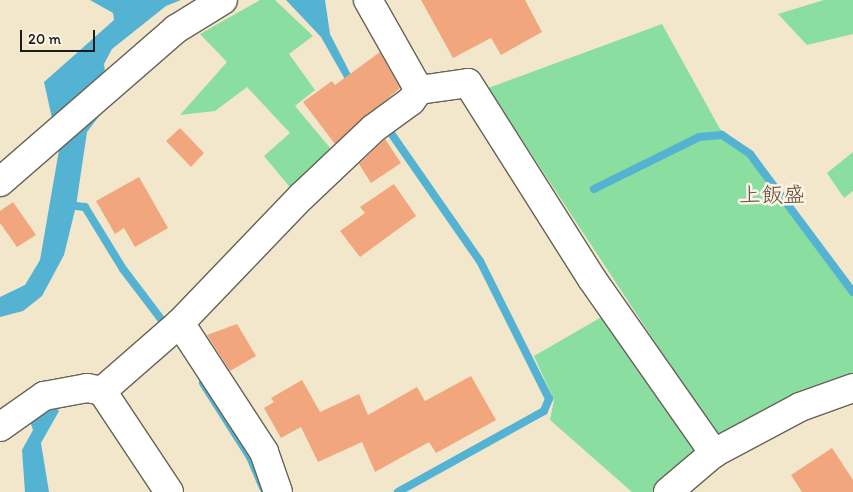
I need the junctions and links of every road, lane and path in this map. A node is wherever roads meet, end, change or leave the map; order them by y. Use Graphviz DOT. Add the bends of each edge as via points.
graph roads {
  1 [pos="223,0"];
  2 [pos="368,0"];
  3 [pos="419,90"];
  4 [pos="0,182"];
  5 [pos="174,329"];
  6 [pos="853,388"];
  7 [pos="102,391"];
  8 [pos="0,427"];
  9 [pos="714,453"];
  10 [pos="170,492"];
  11 [pos="278,492"];
  12 [pos="668,492"];
  1 -- 4 [label="street" via="176,29"];
  2 -- 3 [label="street"];
  3 -- 5 [label="street" via="411,101 381,123 301,197"];
  3 -- 9 [label="street" via="468,83 592,279"];
  5 -- 7 [label="street"];
  5 -- 11 [label="street" via="264,452"];
  6 -- 9 [label="street" via="800,407"];
  7 -- 8 [label="street" via="87,388 44,396"];
  7 -- 10 [label="street"];
  9 -- 12 [label="street"];
}
